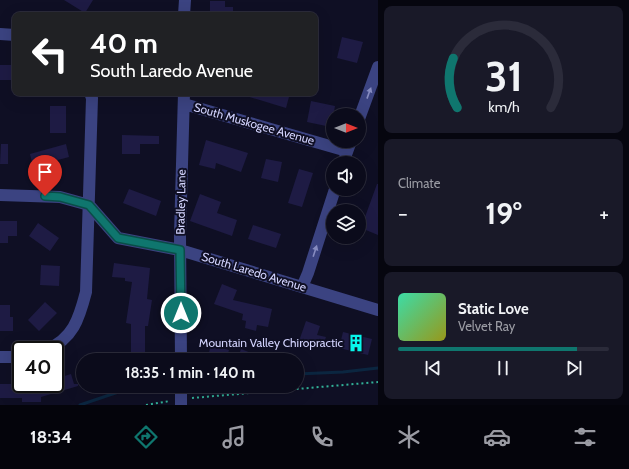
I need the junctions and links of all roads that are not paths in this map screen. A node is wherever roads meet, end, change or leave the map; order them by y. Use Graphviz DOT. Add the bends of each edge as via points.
graph roads {
  1 [pos="184,0"];
  2 [pos="184,12"];
  3 [pos="0,34"];
  4 [pos="12,35"];
  5 [pos="378,67"];
  6 [pos="91,96"];
  7 [pos="184,99"];
  8 [pos="363,108"];
  9 [pos="326,139"];
  10 [pos="0,195"];
  11 [pos="333,196"];
  12 [pos="89,205"];
  13 [pos="180,250"];
  14 [pos="302,287"];
  15 [pos="378,310"];
  16 [pos="62,341"];
  17 [pos="181,353"];
  18 [pos="0,357"];
  19 [pos="12,357"];
  1 -- 2 [label="street"];
  3 -- 4 [label="street"];
  8 -- 5 [label="street, one-way"];
  6 -- 12 [label="street"];
  7 -- 9 [label="street, South Muskogee Avenue"];
  7 -- 13 [label="street, Bradley Lane"];
  10 -- 12 [label="street" via="60,197"];
  14 -- 11 [label="street, one-way"];
  12 -- 13 [label="street, South Laredo Avenue" via="118,238"];
  12 -- 16 [label="street" via="86,292 80,315 70,334"];
  13 -- 14 [label="street, South Laredo Avenue"];
  13 -- 17 [label="street, Bradley Lane"];
  14 -- 15 [label="street, South Laredo Avenue"];
  18 -- 19 [label="street"];
}
